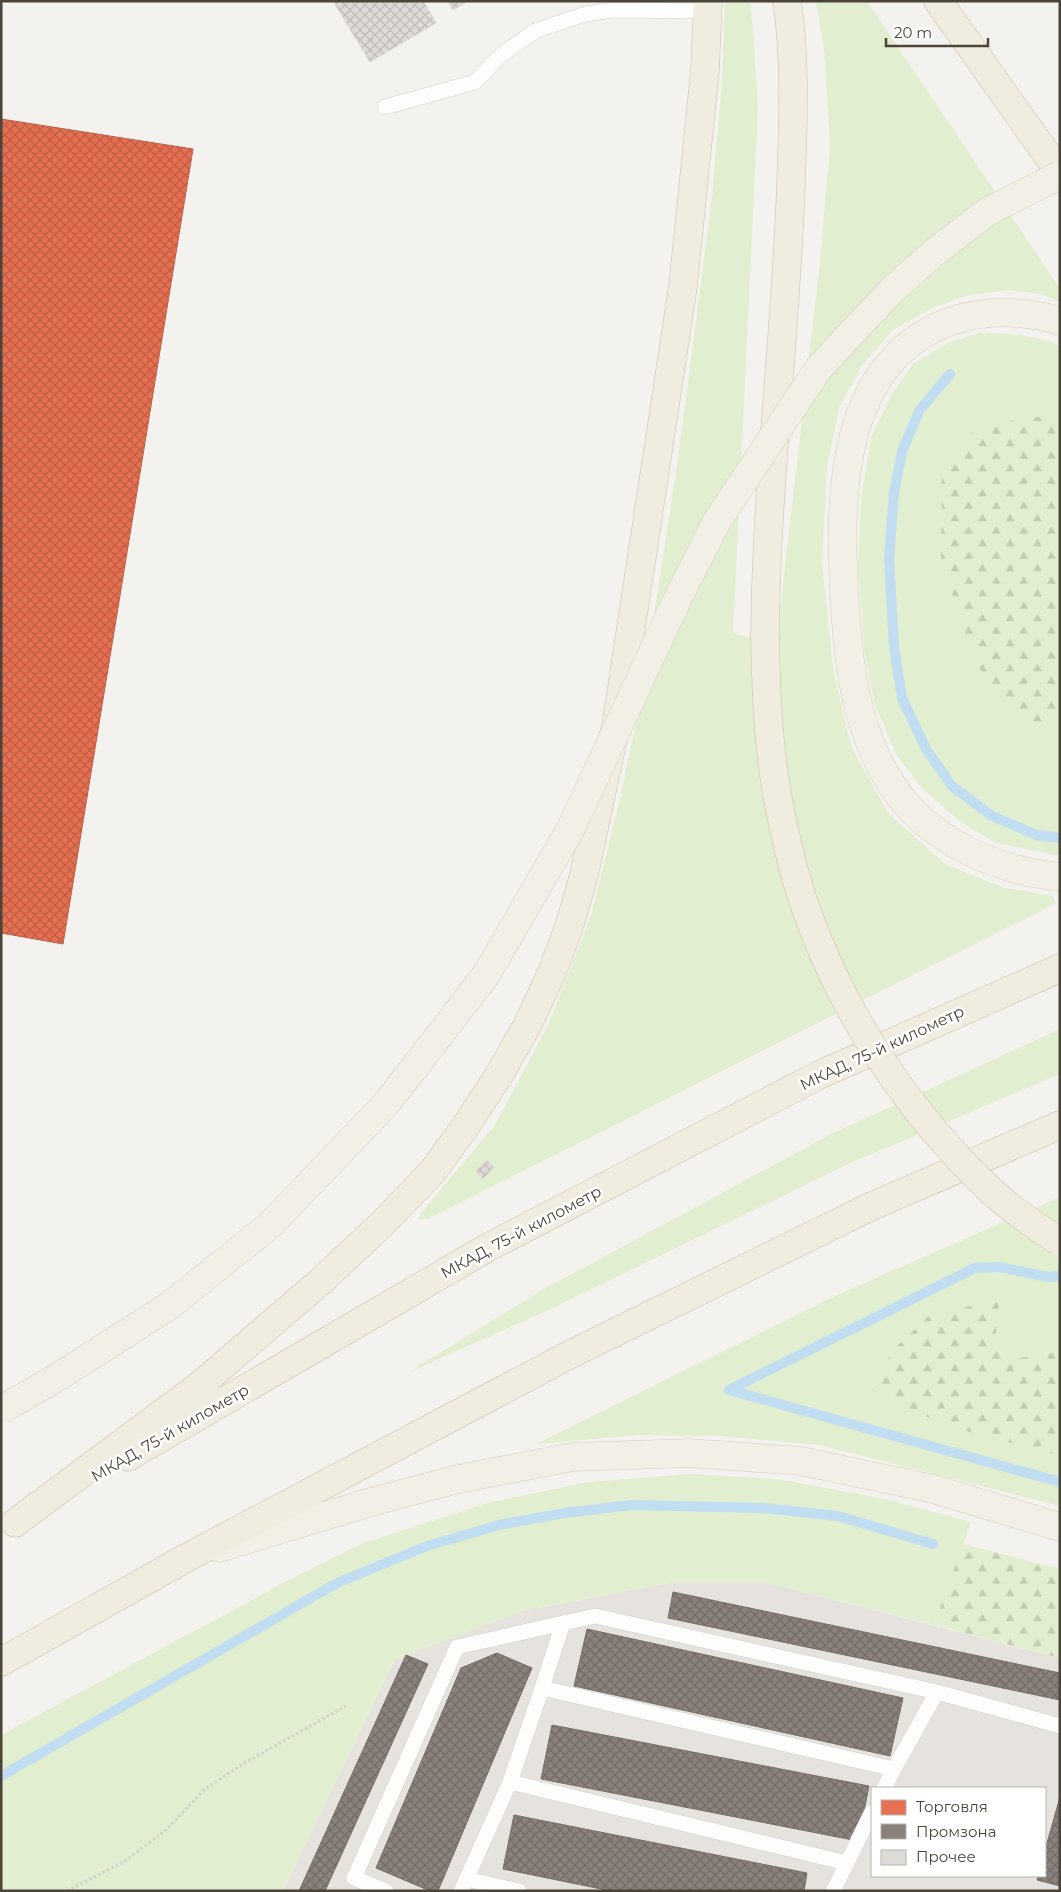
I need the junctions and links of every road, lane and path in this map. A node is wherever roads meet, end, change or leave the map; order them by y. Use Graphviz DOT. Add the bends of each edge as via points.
graph roads {
  1 [pos="787,1"];
  2 [pos="938,1"];
  3 [pos="708,6"];
  4 [pos="385,107"];
  5 [pos="1060,174"];
  6 [pos="1060,321"];
  7 [pos="1060,877"];
  8 [pos="1060,968"];
  9 [pos="1060,1125"];
  10 [pos="1060,1242"];
  11 [pos="1,1410"];
  12 [pos="8,1527"];
  13 [pos="1060,1527"];
  14 [pos="186,1558"];
  15 [pos="563,1623"];
  16 [pos="1,1662"];
  17 [pos="542,1688"];
  18 [pos="937,1692"];
  19 [pos="346,1706"];
  20 [pos="1060,1726"];
  21 [pos="894,1769"];
  22 [pos="510,1782"];
  23 [pos="885,1787"];
  24 [pos="871,1814"];
  25 [pos="847,1863"];
  26 [pos="351,1884"];
  27 [pos="464,1885"];
  28 [pos="67,1891"];
  29 [pos="386,1891"];
  30 [pos="519,1891"];
  31 [pos="833,1891"];
  1 -- 10 [label="highway, bridge" via="793,89 789,246 768,530 764,638 771,747 790,857 806,911 829,967 854,1016 886,1066 937,1134 988,1189"];
  2 -- 5 [label="highway"];
  3 -- 4 [label="lane" via="585,14 535,31 501,55 475,82"];
  3 -- 12 [label="highway" via="705,70 683,286 617,720 584,875 552,972 528,1024 465,1127 433,1171 384,1222 199,1386"];
  5 -- 11 [label="main road, bridge" via="987,212 936,251 891,291 818,369 717,521 676,600 570,830 491,966 386,1104 270,1225 169,1306"];
  6 -- 7 [label="main road" via="1016,312 987,312 959,318 929,330 904,347 868,393 855,426 848,462 842,559 845,622 858,708 872,748 892,785 919,817 949,841 1014,869"];
  8 -- 12 [label="highway, МКАД, 75-й километр" via="819,1075 487,1248"];
  9 -- 14 [label="highway" via="872,1206 587,1346"];
  13 -- 14 [label="main road" via="933,1489 801,1461 689,1453 582,1456 454,1480"];
  14 -- 16 [label="highway"];
  15 -- 17 [label="lane"];
  15 -- 18 [label="lane" via="595,1616"];
  15 -- 26 [label="lane" via="457,1647"];
  17 -- 21 [label="lane"];
  17 -- 22 [label="lane"];
  18 -- 20 [label="lane"];
  18 -- 21 [label="lane"];
  19 -- 28 [label="path" via="206,1788 166,1830 124,1862"];
  21 -- 23 [label="lane"];
  22 -- 25 [label="lane"];
  22 -- 27 [label="lane"];
  24 -- 25 [label="lane"];
  25 -- 31 [label="lane"];
  26 -- 29 [label="lane"];
  27 -- 30 [label="lane"];
}
